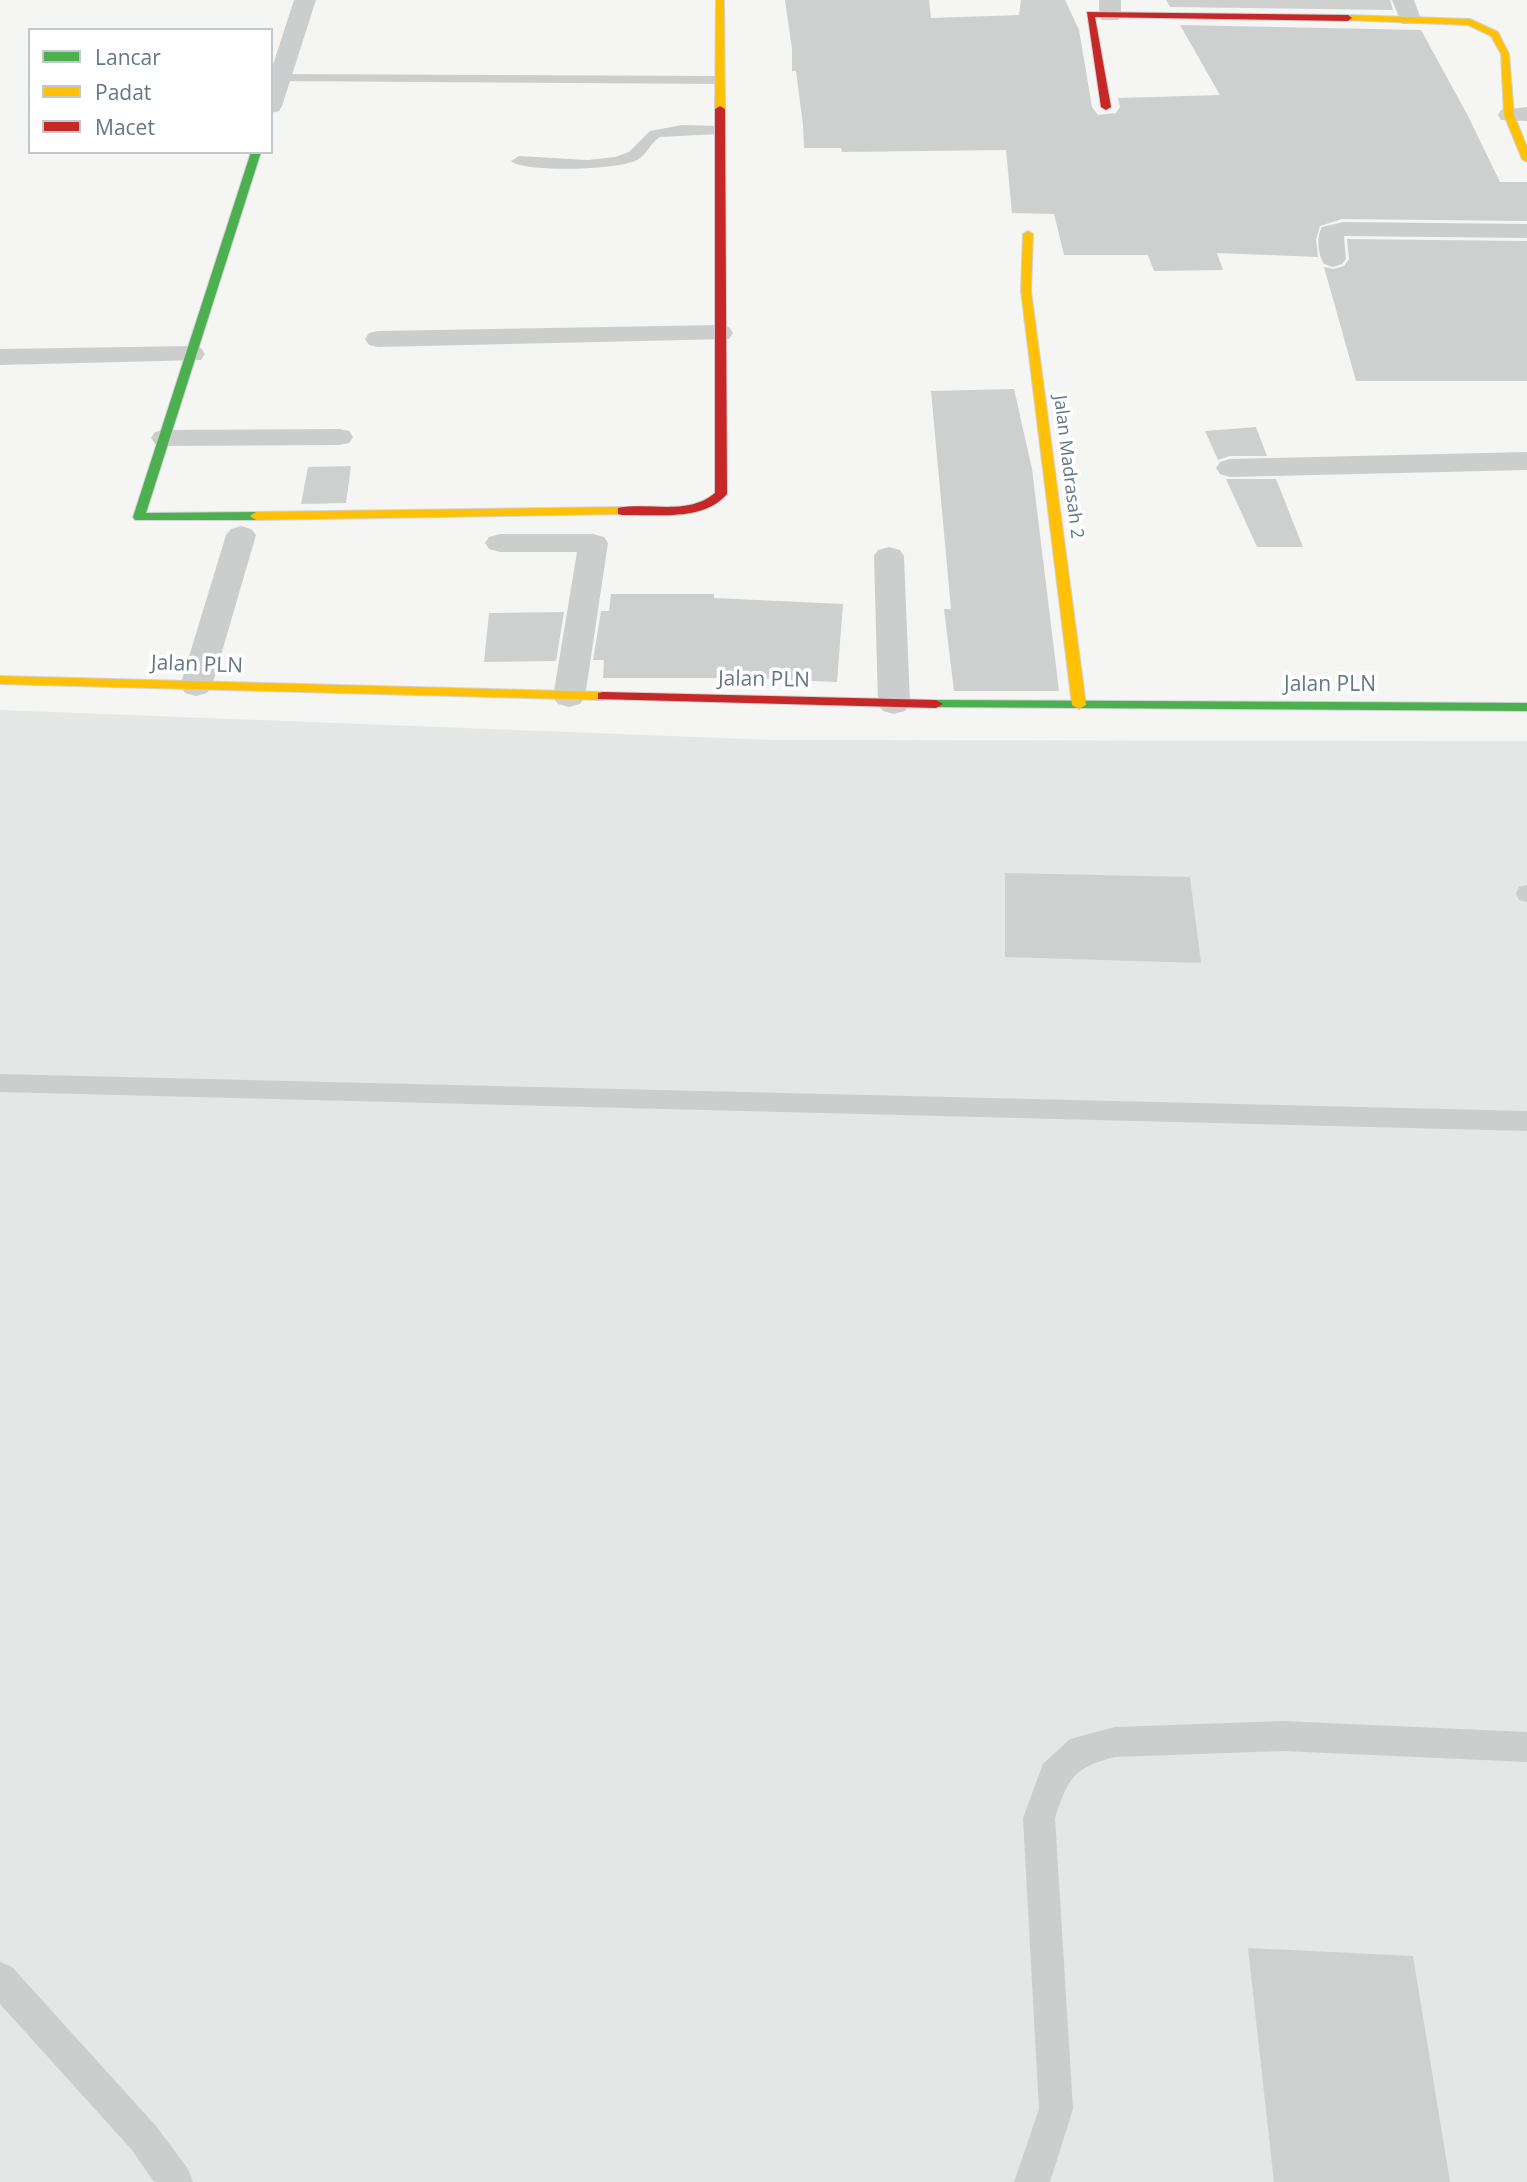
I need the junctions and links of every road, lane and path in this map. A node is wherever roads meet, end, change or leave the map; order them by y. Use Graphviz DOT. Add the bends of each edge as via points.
graph roads {
  1 [pos="305,0"];
  2 [pos="720,0"];
  3 [pos="1407,9"];
  4 [pos="1103,10"];
  5 [pos="280,78"];
  6 [pos="719,80"];
  7 [pos="273,100"];
  8 [pos="1106,107"];
  9 [pos="1518,114"];
  10 [pos="719,130"];
  11 [pos="255,154"];
  12 [pos="1527,159"];
  13 [pos="519,161"];
  14 [pos="1527,231"];
  15 [pos="1028,234"];
  16 [pos="1333,260"];
  17 [pos="720,333"];
  18 [pos="378,339"];
  19 [pos="192,354"];
  20 [pos="0,357"];
  21 [pos="165,438"];
  22 [pos="339,438"];
  23 [pos="1527,461"];
  24 [pos="1230,468"];
  25 [pos="241,535"];
  26 [pos="500,543"];
  27 [pos="890,556"];
  28 [pos="0,680"];
  29 [pos="196,686"];
  30 [pos="569,697"];
  31 [pos="894,704"];
  32 [pos="1079,705"];
  33 [pos="1527,707"];
  34 [pos="0,1083"];
  35 [pos="1527,1121"];
  36 [pos="1527,1747"];
  37 [pos="0,1979"];
  38 [pos="175,2182"];
  39 [pos="1032,2182"];
  1 -- 5 [label="street"];
  2 -- 6 [label="street"];
  3 -- 4 [label="street"];
  3 -- 9 [label="street" via="1470,22 1495,34 1505,54"];
  4 -- 8 [label="street"];
  5 -- 6 [label="lane"];
  5 -- 7 [label="street"];
  6 -- 10 [label="street"];
  9 -- 12 [label="street"];
  10 -- 13 [label="lane" via="665,131 650,136 637,154 627,159"];
  10 -- 17 [label="street"];
  11 -- 19 [label="street"];
  14 -- 16 [label="street" via="1343,229 1331,232"];
  15 -- 32 [label="street, Jalan Madrasah 2" via="1026,292"];
  17 -- 18 [label="street"];
  17 -- 21 [label="street" via="721,494 702,508 139,517"];
  19 -- 20 [label="street"];
  19 -- 21 [label="street"];
  21 -- 22 [label="street"];
  23 -- 24 [label="street"];
  25 -- 29 [label="street"];
  26 -- 30 [label="street" via="593,543"];
  27 -- 31 [label="street"];
  28 -- 29 [label="street, Jalan PLN"];
  29 -- 30 [label="street, Jalan PLN"];
  30 -- 31 [label="street, Jalan PLN"];
  31 -- 32 [label="street, Jalan PLN"];
  32 -- 33 [label="street, Jalan PLN"];
  34 -- 35 [label="lane"];
  36 -- 39 [label="lane" via="1283,1736 1115,1742 1081,1750 1054,1775 1038,1818 1056,2109"];
  37 -- 38 [label="lane" via="144,2138"];
}
